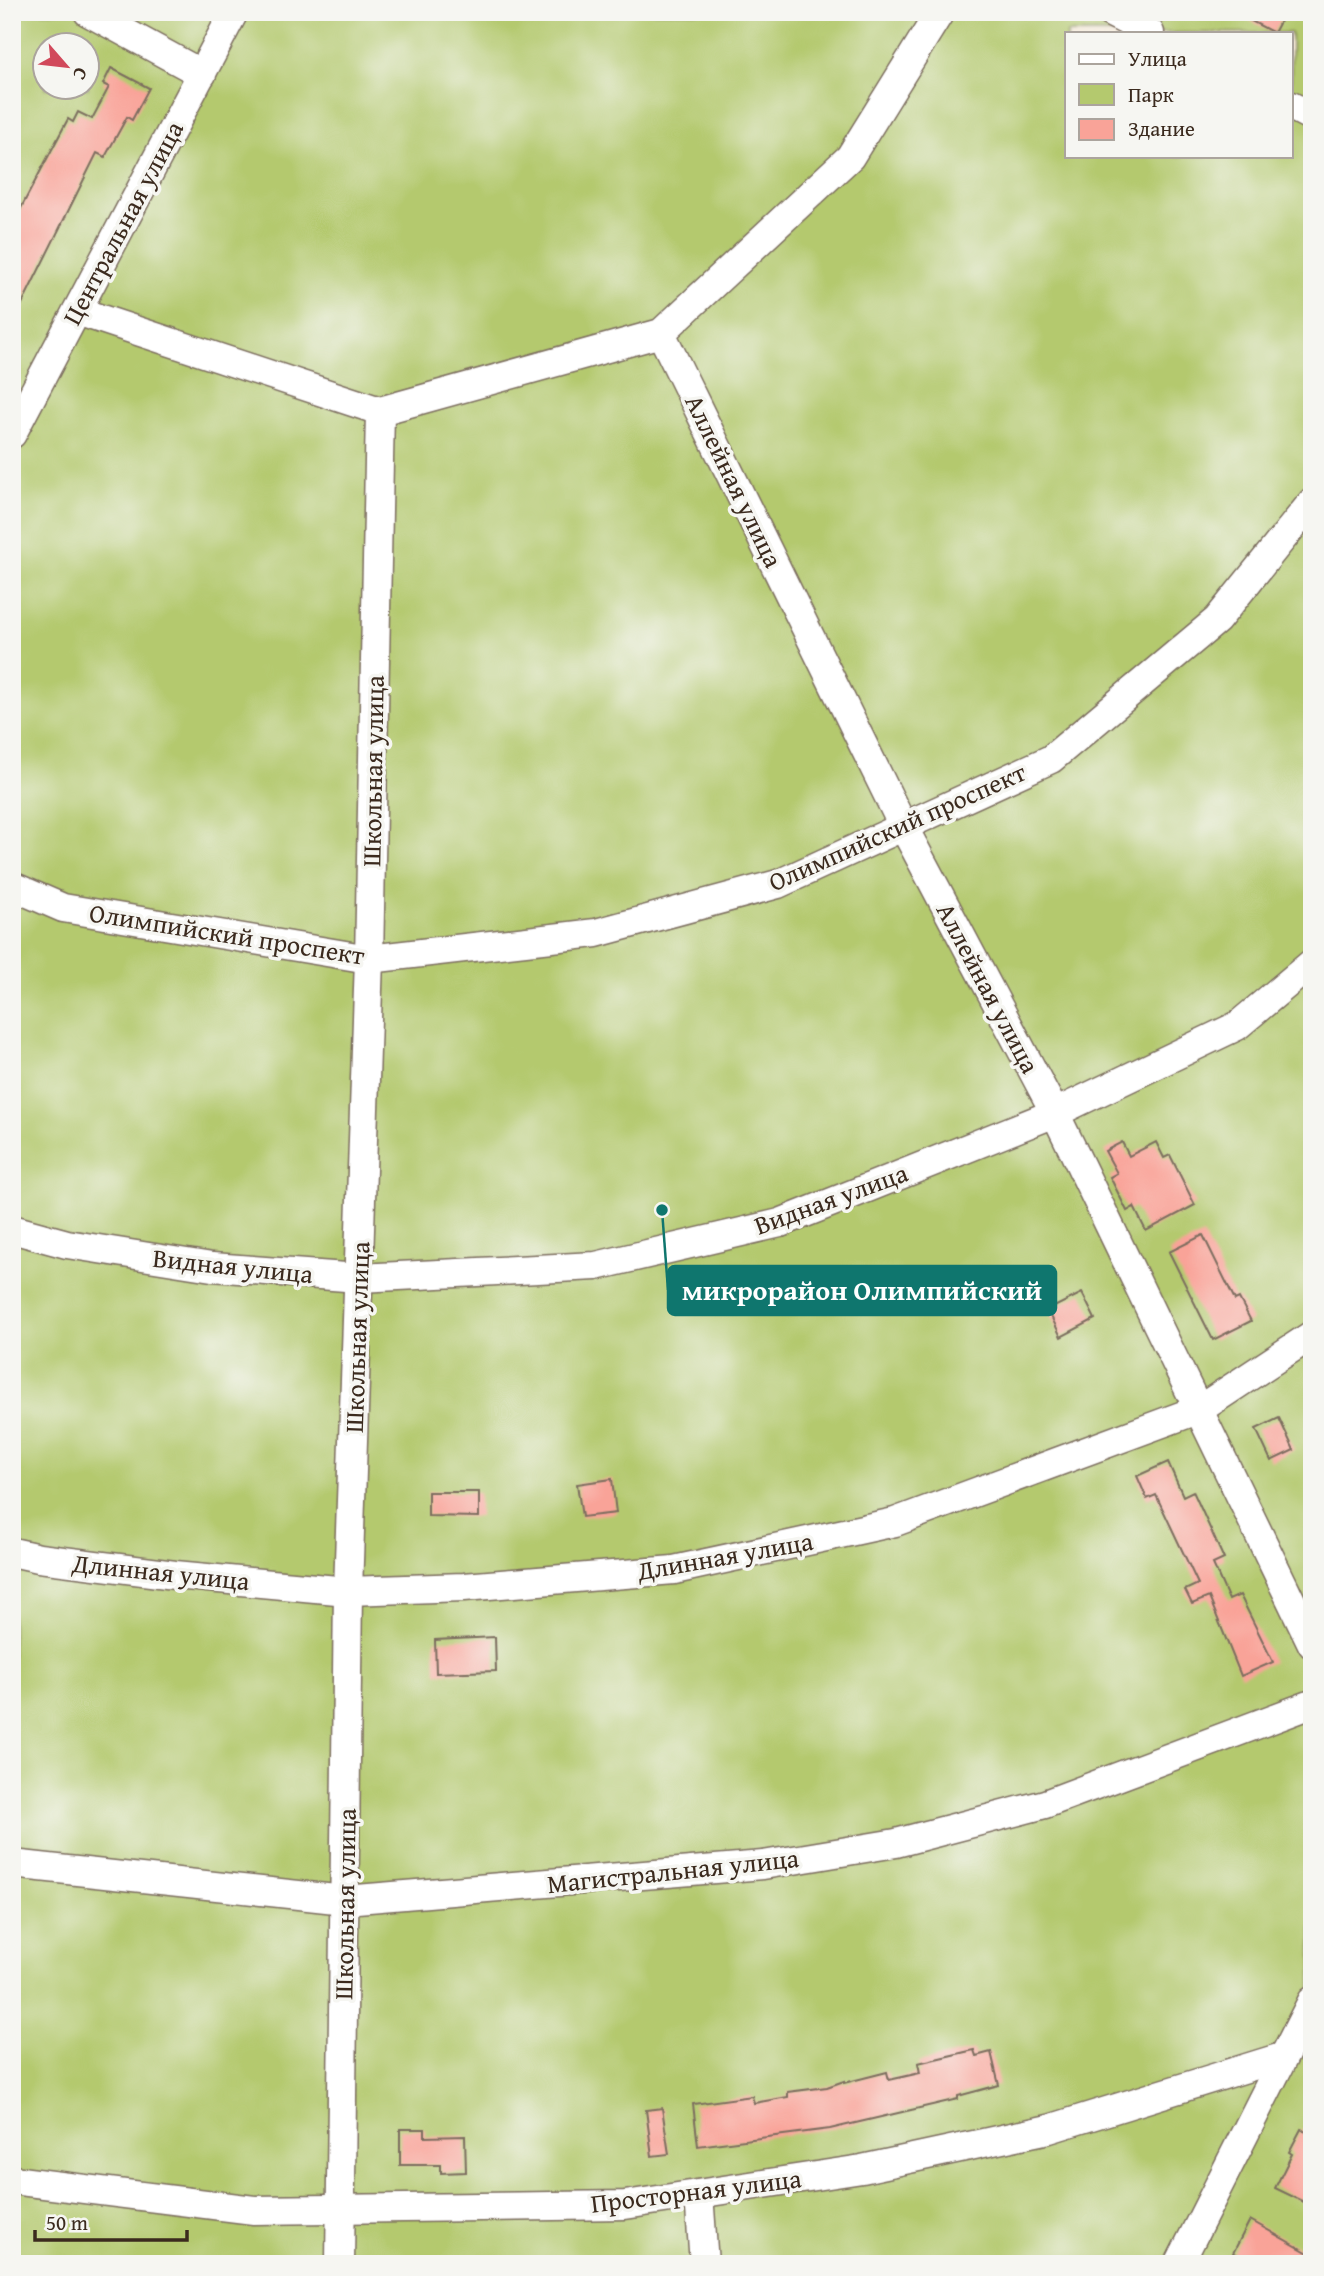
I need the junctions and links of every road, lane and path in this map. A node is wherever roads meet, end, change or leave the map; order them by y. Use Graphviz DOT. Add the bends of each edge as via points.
graph roads {
  1 [pos="88,12"];
  2 [pos="234,12"];
  3 [pos="940,12"];
  4 [pos="1109,12"];
  5 [pos="1148,32"];
  6 [pos="202,74"];
  7 [pos="1292,107"];
  8 [pos="1312,117"];
  9 [pos="76,311"];
  10 [pos="662,333"];
  11 [pos="380,411"];
  12 [pos="13,431"];
  13 [pos="1312,502"];
  14 [pos="903,826"];
  15 [pos="12,886"];
  16 [pos="369,959"];
  17 [pos="1312,962"];
  18 [pos="1055,1112"];
  19 [pos="12,1229"];
  20 [pos="359,1278"];
  21 [pos="1312,1335"];
  22 [pos="1200,1409"];
  23 [pos="12,1552"];
  24 [pos="348,1591"];
  25 [pos="1312,1644"];
  26 [pos="1312,1704"];
  27 [pos="12,1864"];
  28 [pos="345,1899"];
  29 [pos="1311,2005"];
  30 [pos="1282,2057"];
  31 [pos="12,2180"];
  32 [pos="699,2194"];
  33 [pos="341,2211"];
  34 [pos="340,2264"];
  35 [pos="704,2264"];
  36 [pos="1179,2264"];
  1 -- 6 [label="street"];
  2 -- 6 [label="street, Центральная улица"];
  3 -- 10 [label="street" via="850,157"];
  4 -- 5 [label="street"];
  6 -- 9 [label="street, Центральная улица"];
  7 -- 8 [label="street"];
  9 -- 11 [label="street"];
  9 -- 12 [label="street, Центральная улица"];
  10 -- 11 [label="street"];
  10 -- 14 [label="street, Аллейная улица"];
  11 -- 16 [label="street, Школьная улица"];
  13 -- 14 [label="street, Олимпийский проспект" via="1217,620 1051,759"];
  14 -- 16 [label="street, Олимпийский проспект" via="778,884 597,933"];
  14 -- 18 [label="street, Аллейная улица"];
  15 -- 16 [label="street, Олимпийский проспект" via="63,908"];
  16 -- 20 [label="street, Школьная улица"];
  17 -- 18 [label="street, Видная улица" via="1237,1026"];
  18 -- 20 [label="street, Видная улица" via="766,1226 596,1266"];
  18 -- 22 [label="street, Аллейная улица"];
  19 -- 20 [label="street, Видная улица" via="67,1244 212,1267"];
  20 -- 24 [label="street, Школьная улица"];
  21 -- 22 [label="street, Длинная улица"];
  22 -- 24 [label="street, Длинная улица" via="895,1522 674,1570"];
  22 -- 25 [label="street, Аллейная улица"];
  23 -- 24 [label="street, Длинная улица" via="175,1576"];
  24 -- 28 [label="street, Школьная улица"];
  26 -- 28 [label="street, Магистральная улица" via="1045,1804 896,1843 763,1865"];
  27 -- 28 [label="street, Магистральная улица"];
  28 -- 33 [label="street, Школьная улица"];
  29 -- 30 [label="street"];
  30 -- 32 [label="street, Просторная улица" via="1049,2129 862,2168"];
  30 -- 36 [label="street"];
  31 -- 33 [label="street, Просторная улица" via="254,2210"];
  32 -- 33 [label="street, Просторная улица" via="625,2205"];
  32 -- 35 [label="street"];
  33 -- 34 [label="street, Школьная улица"];
}
